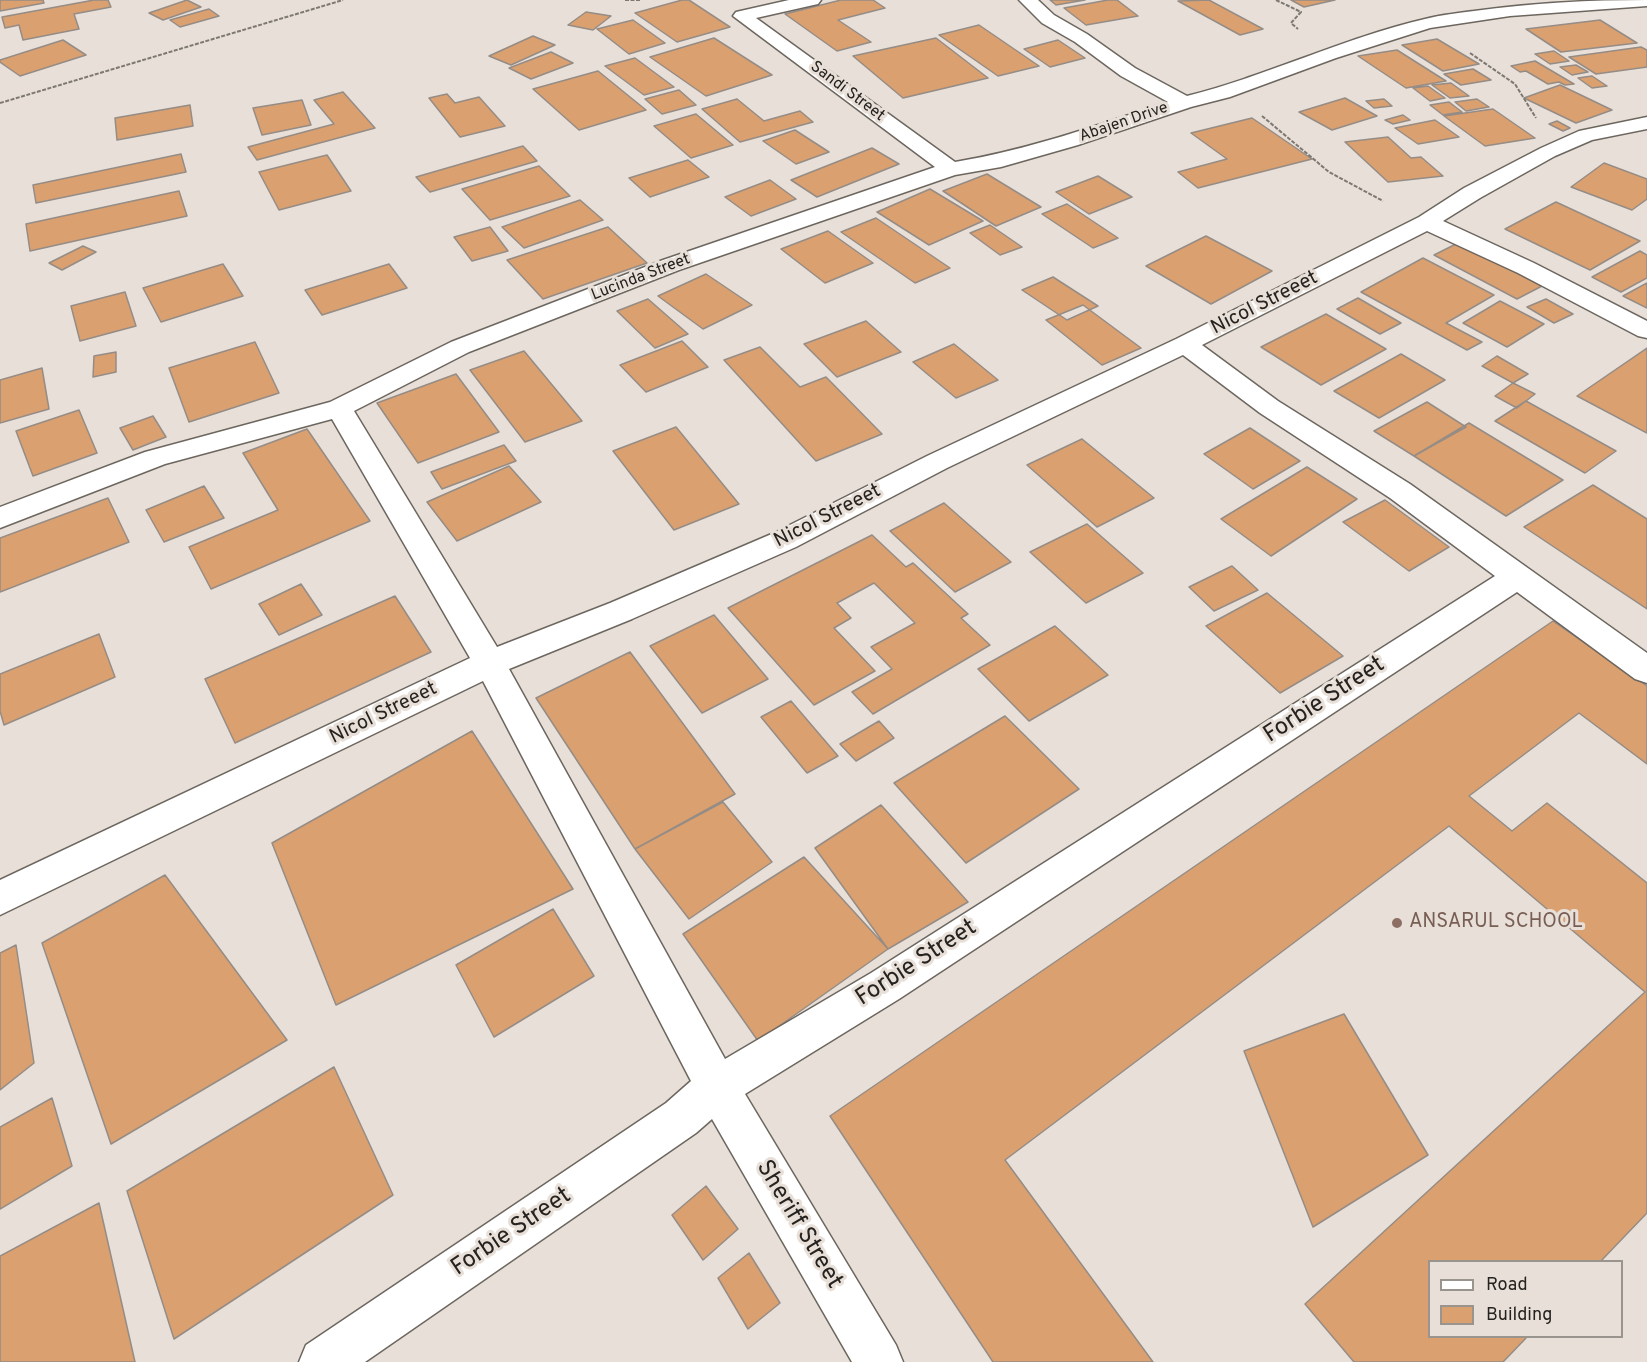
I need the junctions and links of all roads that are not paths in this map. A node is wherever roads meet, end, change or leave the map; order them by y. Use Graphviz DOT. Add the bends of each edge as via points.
graph roads {
  1 [pos="812,0"];
  2 [pos="1028,0"];
  3 [pos="1647,1"];
  4 [pos="1184,103"];
  5 [pos="1647,123"];
  6 [pos="951,169"];
  7 [pos="1427,222"];
  8 [pos="1647,331"];
  9 [pos="1185,344"];
  10 [pos="339,408"];
  11 [pos="0,518"];
  12 [pos="1518,576"];
  13 [pos="490,663"];
  14 [pos="1647,670"];
  15 [pos="0,898"];
  16 [pos="717,1088"];
  17 [pos="323,1362"];
  18 [pos="879,1362"];
  1 -- 6 [label="street, Sandi Street" via="742,16"];
  2 -- 4 [label="street, Abajen Drive" via="1048,19 1128,72"];
  3 -- 4 [label="street" via="1510,11 1428,23"];
  4 -- 6 [label="street, Abajen Drive" via="1001,161"];
  5 -- 7 [label="street, Nicol Streeet" via="1586,135 1548,152"];
  6 -- 10 [label="street, Lucinda Street" via="671,265 460,347"];
  7 -- 8 [label="street" via="1526,267"];
  7 -- 9 [label="street, Nicol Streeet"];
  9 -- 12 [label="street" via="1269,407 1400,491"];
  9 -- 13 [label="street, Nicol Streeet" via="937,462 785,540"];
  10 -- 11 [label="street, Lucinda Street" via="155,458"];
  10 -- 13 [label="street, Sheriff Street"];
  12 -- 14 [label="street"];
  12 -- 16 [label="street, Forbie Street" via="885,986"];
  13 -- 15 [label="street, Nicol Streeet"];
  13 -- 16 [label="street, Sheriff Street"];
  16 -- 17 [label="street, Forbie Street" via="681,1118"];
  16 -- 18 [label="street, Sheriff Street"];
}
